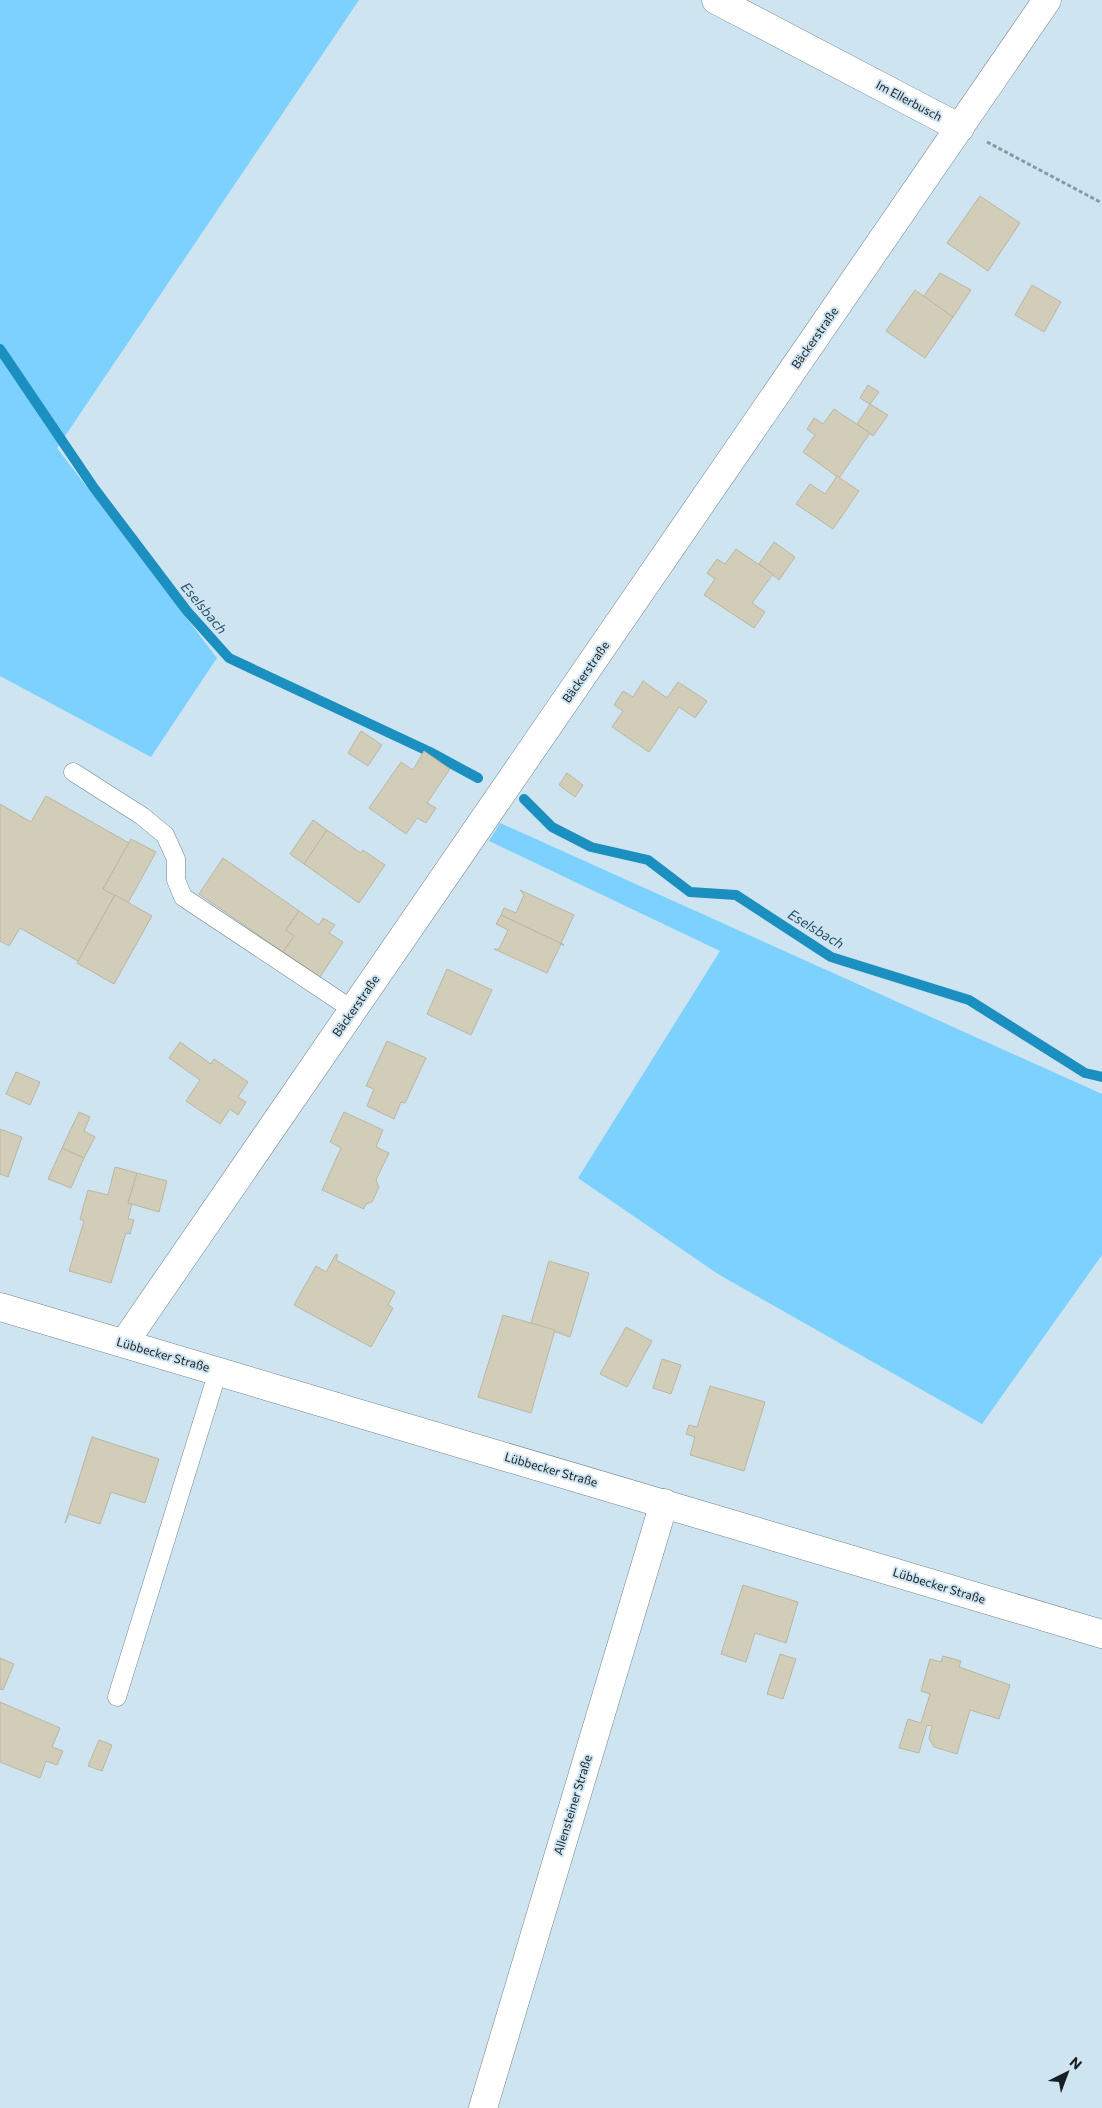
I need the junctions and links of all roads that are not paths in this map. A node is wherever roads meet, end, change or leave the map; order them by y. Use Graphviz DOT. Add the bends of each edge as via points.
graph roads {
  1 [pos="716,0"];
  2 [pos="1047,0"];
  3 [pos="960,128"];
  4 [pos="73,772"];
  5 [pos="353,1010"];
  6 [pos="0,1307"];
  7 [pos="124,1343"];
  8 [pos="218,1371"];
  9 [pos="664,1503"];
  10 [pos="1102,1634"];
  11 [pos="117,1697"];
  12 [pos="483,2108"];
  1 -- 3 [label="street, Im Ellerbusch"];
  2 -- 3 [label="street, Bäckerstraße"];
  3 -- 5 [label="street, Bäckerstraße"];
  4 -- 5 [label="lane" via="166,835 176,859 176,880 183,897"];
  5 -- 7 [label="street, Bäckerstraße"];
  6 -- 7 [label="street, Lübbecker Straße"];
  7 -- 8 [label="street, Lübbecker Straße"];
  8 -- 9 [label="street, Lübbecker Straße"];
  8 -- 11 [label="lane"];
  9 -- 10 [label="street, Lübbecker Straße"];
  9 -- 12 [label="street, Allensteiner Straße"];
}
